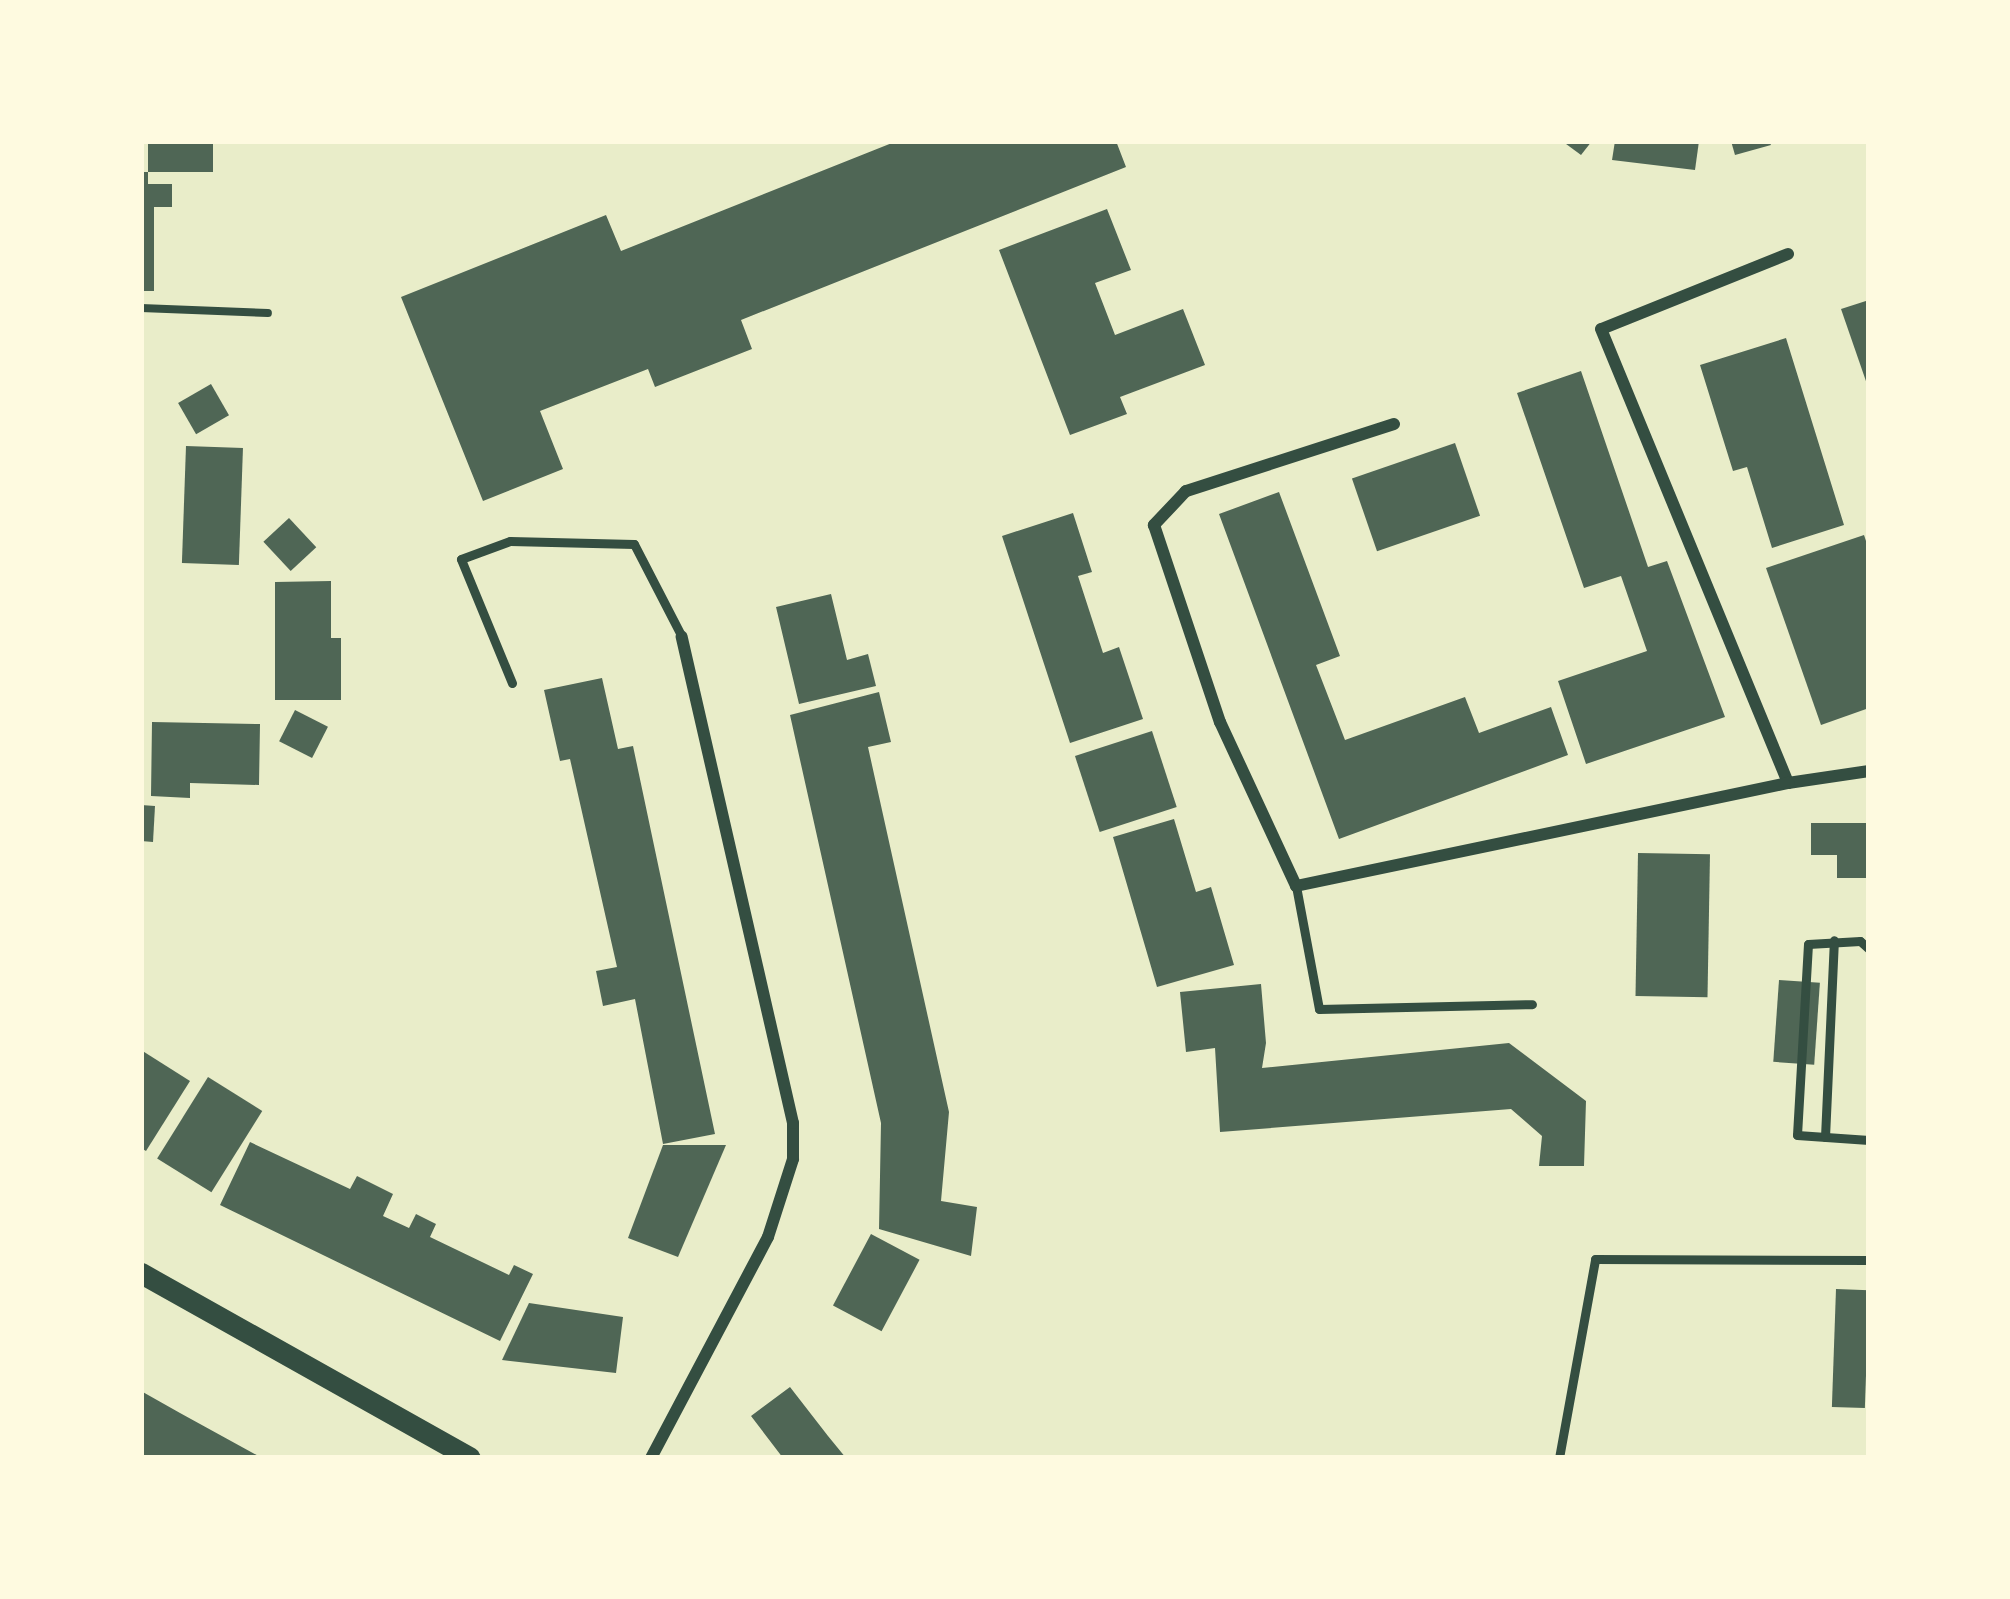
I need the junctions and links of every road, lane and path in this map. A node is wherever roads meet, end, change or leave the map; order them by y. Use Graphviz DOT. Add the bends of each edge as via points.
graph roads {
  1 [pos="1788,254"];
  2 [pos="141,308"];
  3 [pos="268,313"];
  4 [pos="1394,424"];
  5 [pos="682,637"];
  6 [pos="512,683"];
  7 [pos="1869,771"];
  8 [pos="1788,783"];
  9 [pos="1296,886"];
  10 [pos="1834,940"];
  11 [pos="1869,949"];
  12 [pos="1532,1004"];
  13 [pos="1825,1137"];
  14 [pos="1869,1140"];
  15 [pos="1869,1260"];
  16 [pos="141,1273"];
  17 [pos="470,1458"];
  18 [pos="650,1458"];
  19 [pos="1559,1458"];
  1 -- 8 [label="street" via="1601,329"];
  2 -- 3 [label="path"];
  4 -- 9 [label="street" via="1186,491 1154,525 1220,722"];
  5 -- 6 [label="lane" via="634,544 510,541 461,559"];
  5 -- 18 [label="street" via="793,1124 793,1159 768,1237"];
  7 -- 8 [label="street"];
  8 -- 9 [label="street"];
  9 -- 12 [label="lane" via="1319,1009"];
  10 -- 11 [label="lane"];
  10 -- 13 [label="lane"];
  10 -- 13 [label="lane" via="1808,944 1802,982 1797,1135"];
  13 -- 14 [label="lane"];
  15 -- 19 [label="lane" via="1594,1259"];
  16 -- 17 [label="street"];
}
